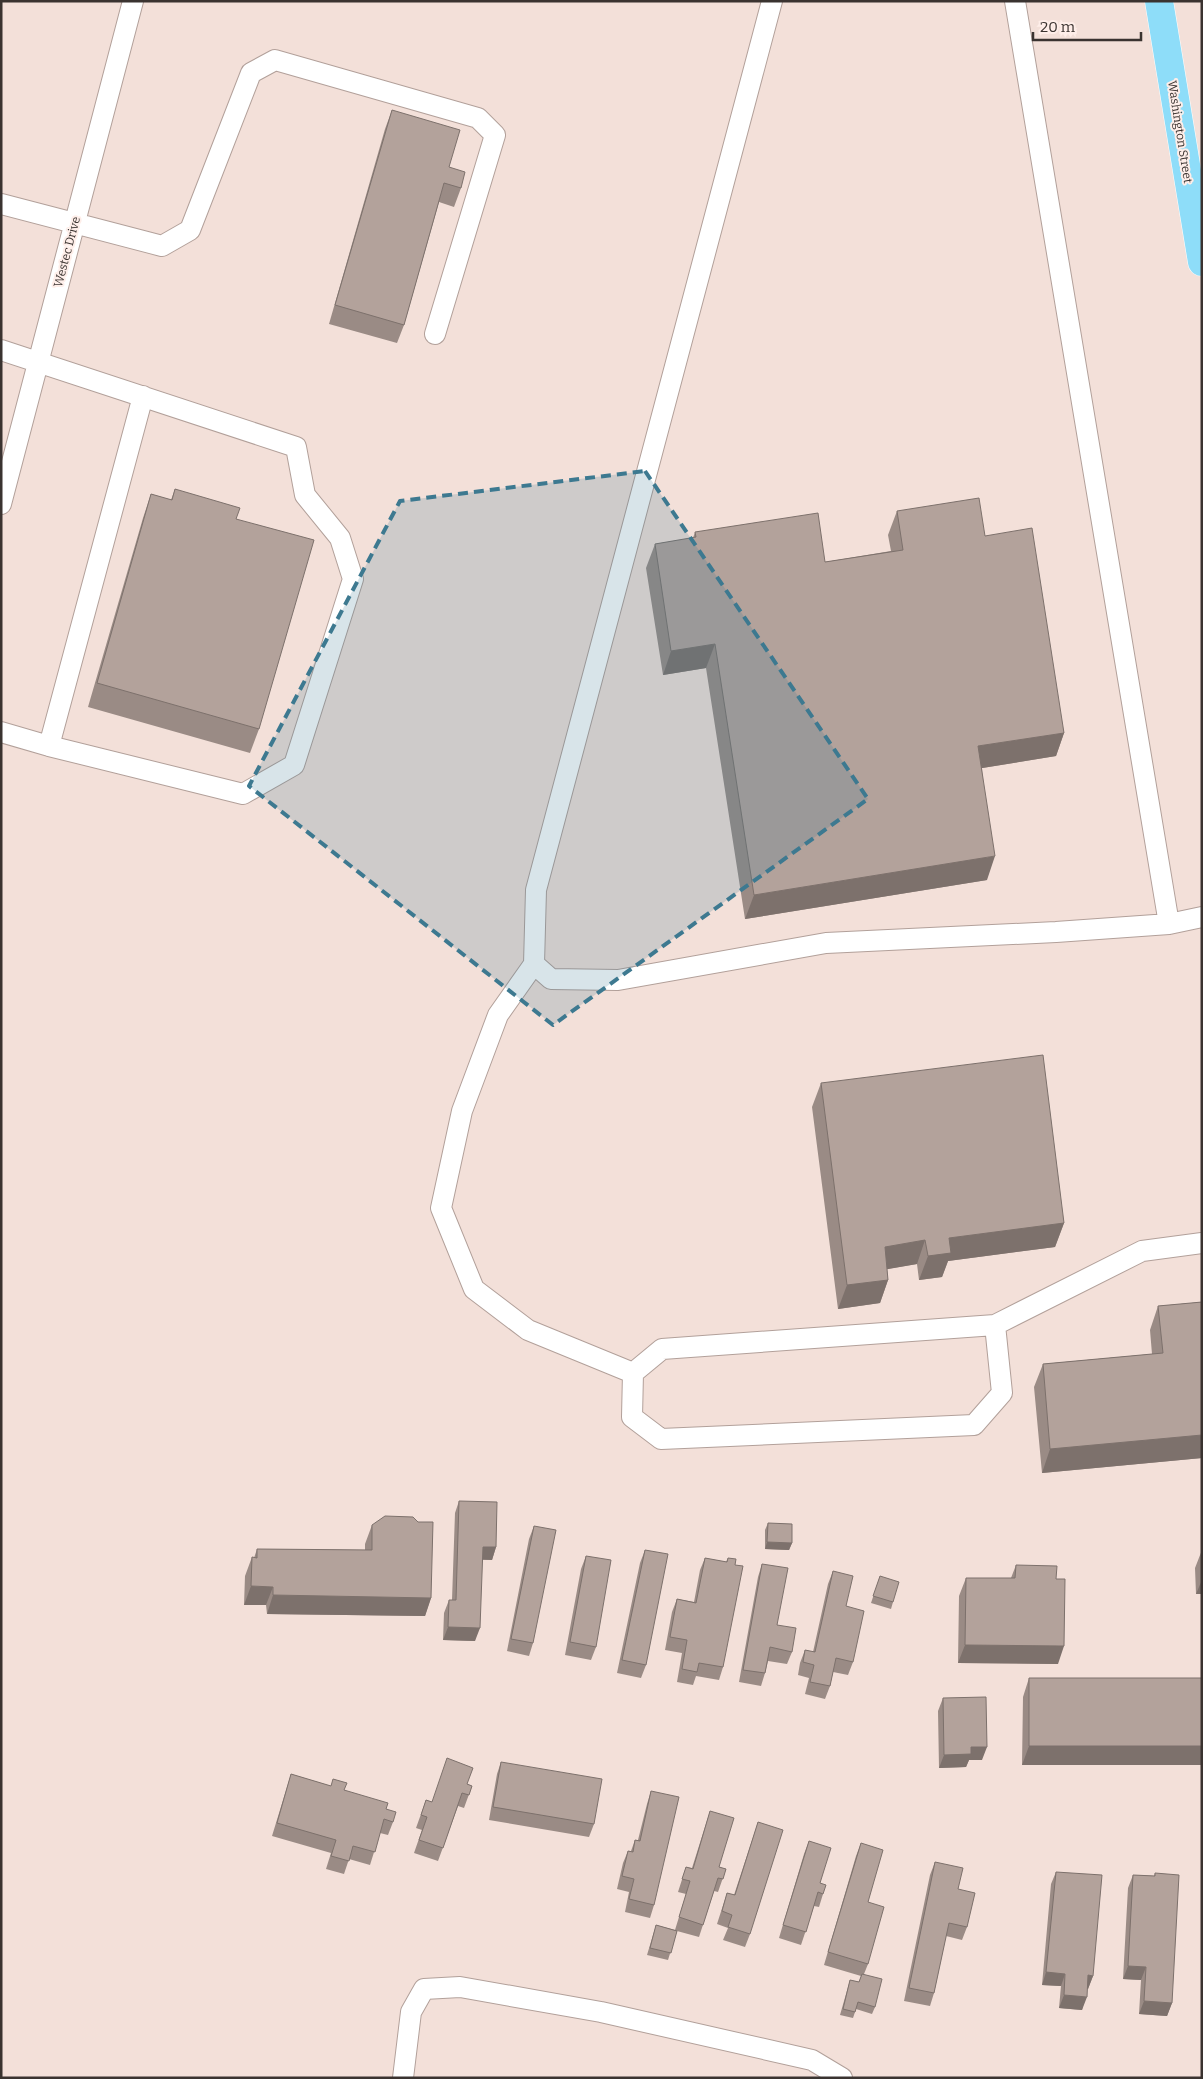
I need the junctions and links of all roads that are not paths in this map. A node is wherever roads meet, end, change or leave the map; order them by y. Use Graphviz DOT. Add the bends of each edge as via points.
graph roads {
  1 [pos="133,1"];
  2 [pos="772,1"];
  3 [pos="1015,1"];
  4 [pos="1158,1"];
  5 [pos="1,204"];
  6 [pos="74,223"];
  7 [pos="1202,262"];
  8 [pos="435,334"];
  9 [pos="1,350"];
  10 [pos="38,362"];
  11 [pos="143,396"];
  12 [pos="1,504"];
  13 [pos="1,732"];
  14 [pos="49,746"];
  15 [pos="1202,916"];
  16 [pos="1169,924"];
  17 [pos="534,964"];
  18 [pos="1202,1243"];
  19 [pos="995,1325"];
  20 [pos="633,1373"];
  21 [pos="403,2078"];
  22 [pos="842,2078"];
  1 -- 6 [label="lane, Westec Drive"];
  2 -- 17 [label="lane" via="536,890"];
  3 -- 16 [label="lane"];
  4 -- 7 [label="main road, Washington Street"];
  5 -- 6 [label="lane"];
  6 -- 8 [label="lane" via="162,246 190,230 251,73 275,60 478,118 495,135"];
  6 -- 10 [label="lane, Westec Drive"];
  9 -- 10 [label="lane"];
  10 -- 11 [label="lane"];
  10 -- 12 [label="lane, Westec Drive"];
  11 -- 14 [label="lane"];
  11 -- 14 [label="lane" via="296,447 305,495 340,538 353,579 294,766 243,794"];
  13 -- 14 [label="lane"];
  15 -- 16 [label="lane"];
  16 -- 17 [label="lane" via="826,943 618,980 551,979"];
  17 -- 20 [label="lane" via="498,1015 462,1111 441,1208 474,1289 528,1330"];
  18 -- 19 [label="lane" via="1142,1251"];
  19 -- 20 [label="lane" via="662,1350"];
  19 -- 20 [label="lane" via="1002,1394 974,1425 661,1439 632,1417"];
  21 -- 22 [label="lane" via="411,2012 424,1989 460,1987 601,2012 812,2060"];
}
